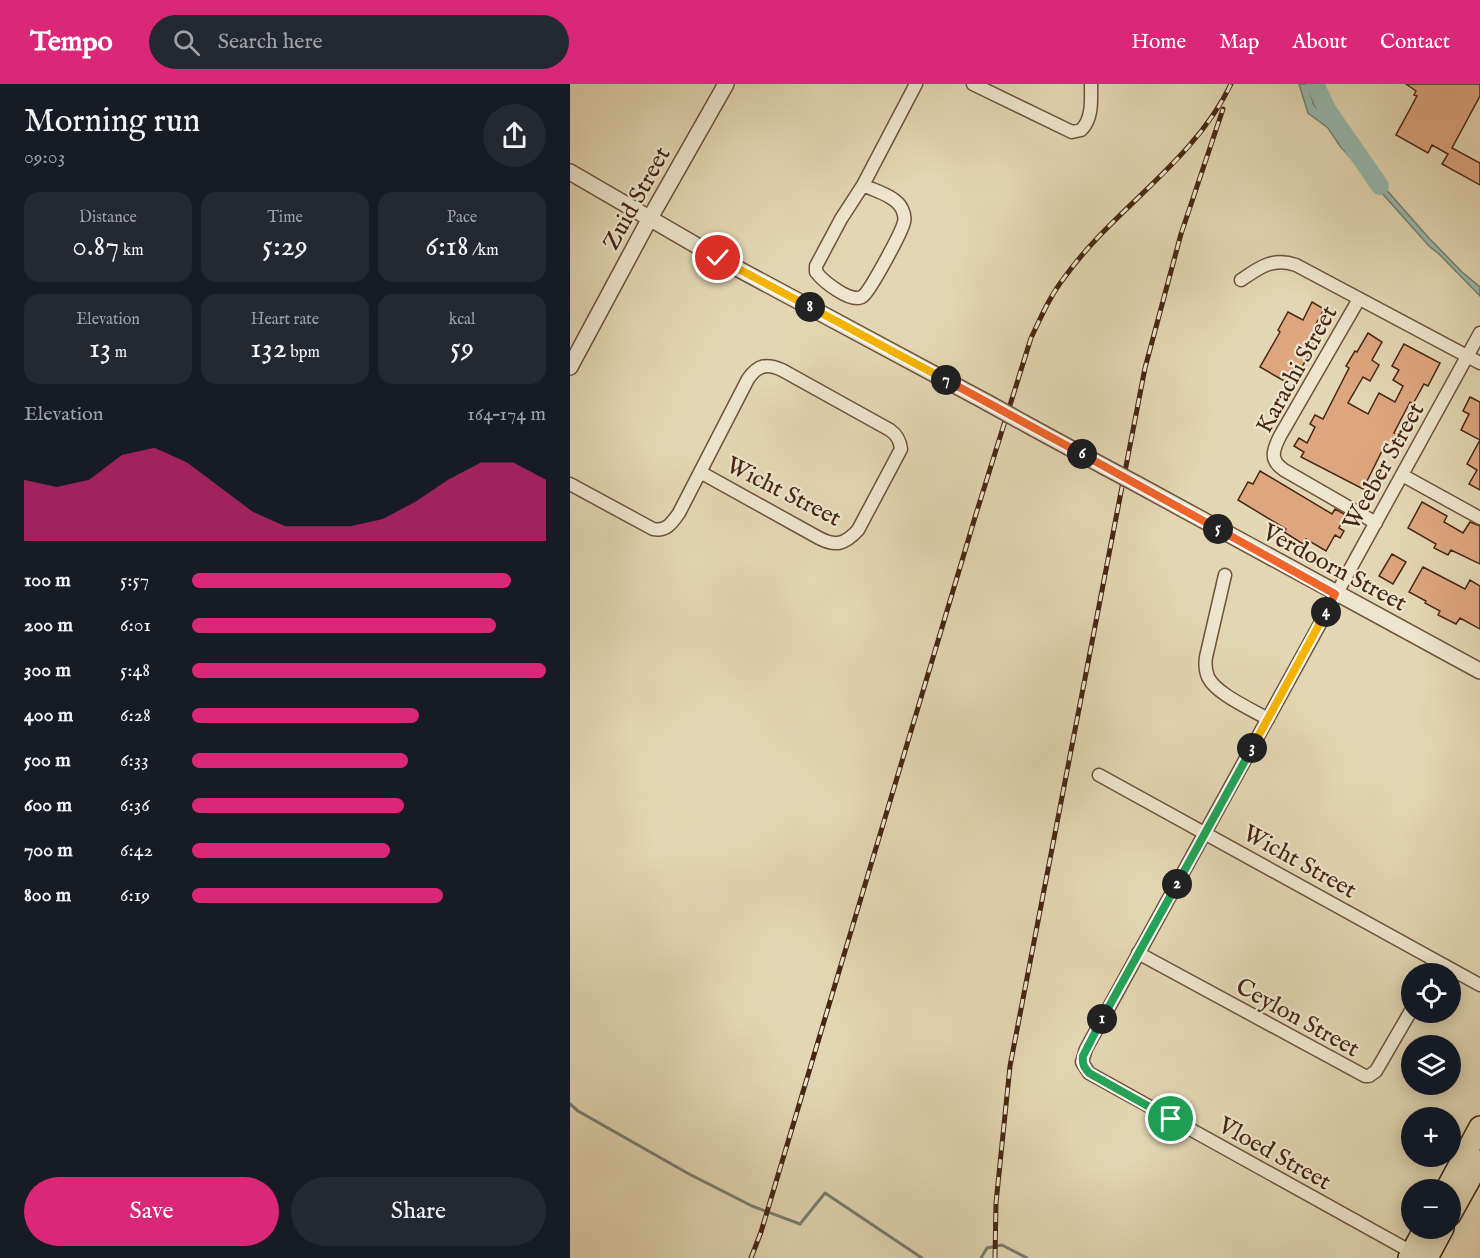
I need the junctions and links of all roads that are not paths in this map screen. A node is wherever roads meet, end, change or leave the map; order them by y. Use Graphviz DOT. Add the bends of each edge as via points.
graph roads {
  1 [pos="726,84"];
  2 [pos="916,84"];
  3 [pos="973,84"];
  4 [pos="1091,84"];
  5 [pos="570,172"];
  6 [pos="862,185"];
  7 [pos="650,218"];
  8 [pos="1241,280"];
  9 [pos="1359,299"];
  10 [pos="1480,333"];
  11 [pos="1467,356"];
  12 [pos="1480,363"];
  13 [pos="570,367"];
  14 [pos="700,472"];
  15 [pos="1402,475"];
  16 [pos="570,484"];
  17 [pos="1480,518"];
  18 [pos="1376,523"];
  19 [pos="1225,575"];
  20 [pos="1335,594"];
  21 [pos="1480,671"];
  22 [pos="1268,719"];
  23 [pos="1099,775"];
  24 [pos="1206,833"];
  25 [pos="1138,953"];
  26 [pos="1438,962"];
  27 [pos="1480,985"];
  28 [pos="1404,1023"];
  29 [pos="1082,1062"];
  30 [pos="1480,1127"];
  31 [pos="1480,1161"];
  32 [pos="1452,1179"];
  33 [pos="1461,1195"];
  34 [pos="1422,1239"];
  35 [pos="1433,1239"];
  36 [pos="1417,1257"];
  1 -- 7 [label="street, Zuid Street"];
  2 -- 6 [label="street"];
  3 -- 4 [label="street" via="1072,132 1084,128 1090,111"];
  5 -- 7 [label="street, Verdoorn Street"];
  6 -- 6 [label="street" via="816,266 816,272 829,285 858,298 871,287 905,216 894,200"];
  7 -- 13 [label="street, Zuid Street"];
  7 -- 20 [label="street, Verdoorn Street, bridge"];
  8 -- 9 [label="street" via="1270,262 1288,262"];
  9 -- 11 [label="street"];
  9 -- 18 [label="street, Karachi Street" via="1273,454 1284,470"];
  10 -- 11 [label="street, Weeber Street"];
  11 -- 12 [label="street"];
  11 -- 15 [label="street, Weeber Street"];
  14 -- 14 [label="street, Wicht Street" via="748,379 759,367 767,365 890,430 900,441 899,455 858,530 839,544 819,538"];
  14 -- 16 [label="street, Wicht Street" via="672,523 661,530 652,529"];
  15 -- 17 [label="street"];
  15 -- 18 [label="street, Weeber Street"];
  18 -- 20 [label="street, Weeber Street"];
  19 -- 22 [label="street" via="1206,657 1207,676 1220,690"];
  20 -- 21 [label="street, Verdoorn Street"];
  20 -- 22 [label="street, Weeber Street"];
  22 -- 24 [label="street, Weeber Street"];
  23 -- 24 [label="street, Wicht Street"];
  24 -- 25 [label="street, Weeber Street"];
  24 -- 26 [label="street, Wicht Street"];
  25 -- 28 [label="street, Ceylon Street" via="1365,1076 1376,1071"];
  25 -- 29 [label="street, Weeber Street"];
  26 -- 27 [label="street, Wicht Street"];
  29 -- 36 [label="street, Vloed Street" via="1089,1073"];
  30 -- 32 [label="highway"];
  31 -- 33 [label="highway"];
  34 -- 36 [label="highway"];
  35 -- 36 [label="highway"];
}
